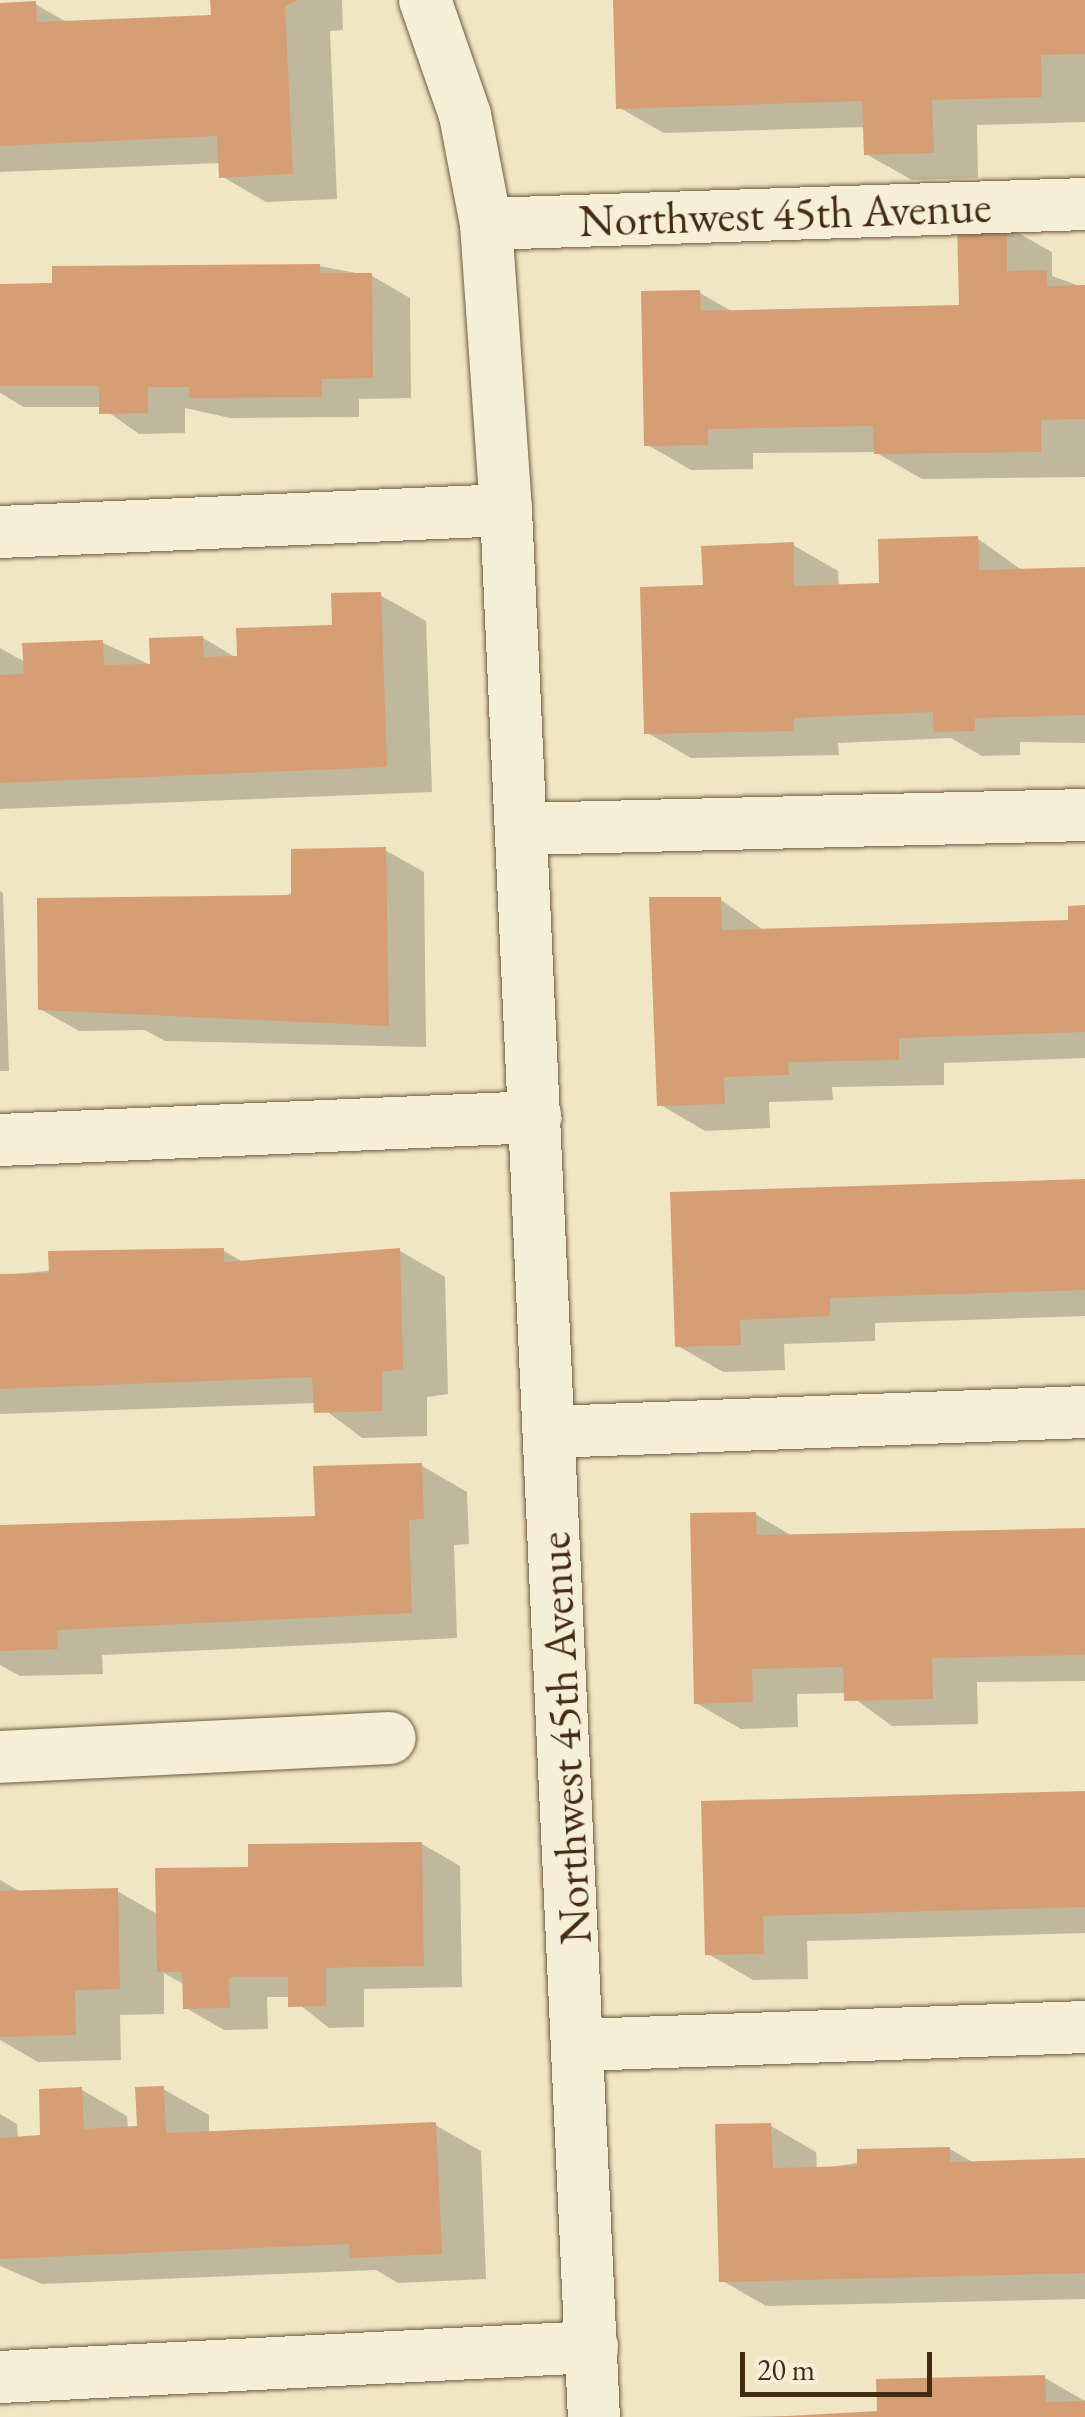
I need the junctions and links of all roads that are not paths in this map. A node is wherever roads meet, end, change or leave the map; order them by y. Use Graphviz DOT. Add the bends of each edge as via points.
graph roads {
  1 [pos="425,0"];
  2 [pos="1085,204"];
  3 [pos="486,224"];
  4 [pos="506,510"];
  5 [pos="0,532"];
  6 [pos="1085,815"];
  7 [pos="522,830"];
  8 [pos="536,1118"];
  9 [pos="0,1140"];
  10 [pos="1085,1412"];
  11 [pos="550,1432"];
  12 [pos="390,1738"];
  13 [pos="0,1757"];
  14 [pos="1085,2028"];
  15 [pos="580,2044"];
  16 [pos="592,2346"];
  17 [pos="0,2377"];
  18 [pos="594,2417"];
  1 -- 3 [label="street, Northwest 45th Avenue" via="465,115"];
  2 -- 3 [label="street, Northwest 45th Avenue"];
  3 -- 4 [label="street, Northwest 45th Avenue"];
  4 -- 5 [label="street"];
  4 -- 7 [label="street, Northwest 45th Avenue"];
  6 -- 7 [label="street"];
  7 -- 8 [label="street, Northwest 45th Avenue"];
  8 -- 9 [label="street"];
  8 -- 11 [label="street, Northwest 45th Avenue"];
  10 -- 11 [label="street"];
  11 -- 15 [label="street, Northwest 45th Avenue"];
  12 -- 13 [label="street"];
  14 -- 15 [label="street"];
  15 -- 16 [label="street, Northwest 45th Avenue"];
  16 -- 17 [label="street"];
  16 -- 18 [label="street, Northwest 45th Avenue"];
}
